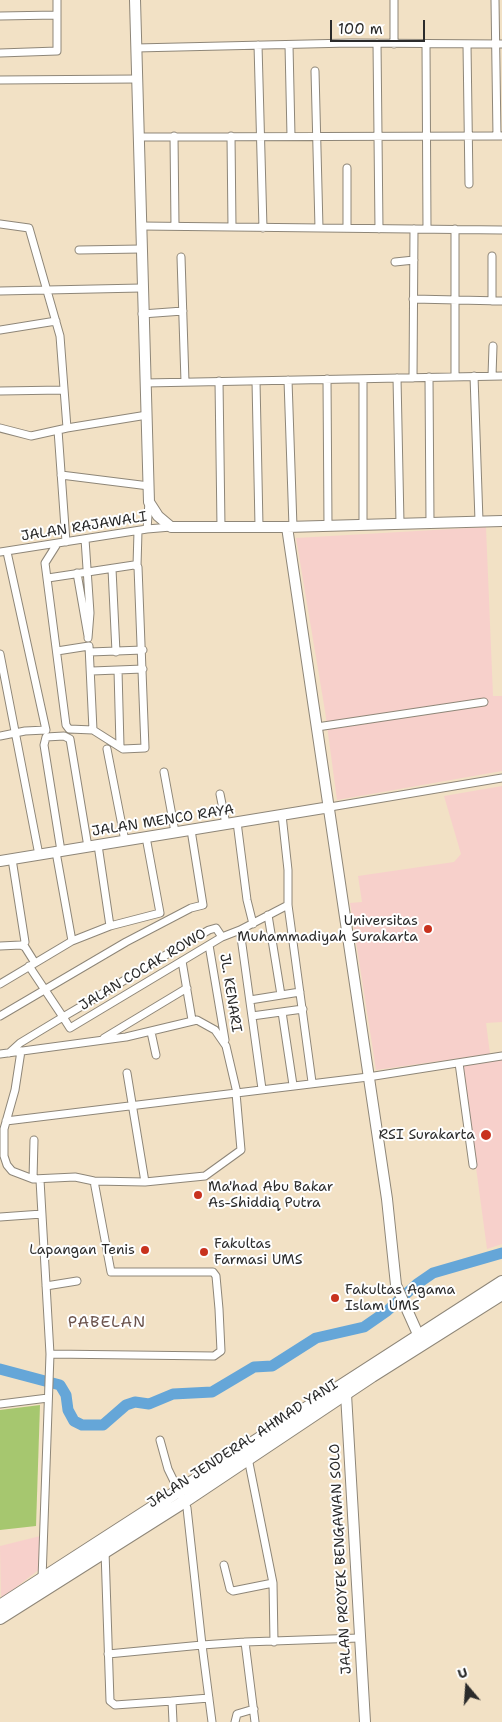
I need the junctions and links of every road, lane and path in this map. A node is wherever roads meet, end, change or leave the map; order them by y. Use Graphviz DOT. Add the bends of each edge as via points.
graph roads {
  1 [pos="57,0"];
  2 [pos="135,0"];
  3 [pos="394,0"];
  4 [pos="495,0"];
  5 [pos="57,15"];
  6 [pos="0,16"];
  7 [pos="377,43"];
  8 [pos="394,44"];
  9 [pos="426,44"];
  10 [pos="468,44"];
  11 [pos="499,44"];
  12 [pos="258,45"];
  13 [pos="289,45"];
  14 [pos="136,48"];
  15 [pos="0,52"];
  16 [pos="315,71"];
  17 [pos="137,78"];
  18 [pos="0,80"];
  19 [pos="174,136"];
  20 [pos="231,136"];
  21 [pos="260,136"];
  22 [pos="291,136"];
  23 [pos="316,136"];
  24 [pos="378,136"];
  25 [pos="426,136"];
  26 [pos="468,136"];
  27 [pos="500,136"];
  28 [pos="139,137"];
  29 [pos="347,168"];
  30 [pos="469,184"];
  31 [pos="0,224"];
  32 [pos="141,226"];
  33 [pos="175,226"];
  34 [pos="232,227"];
  35 [pos="262,228"];
  36 [pos="320,228"];
  37 [pos="347,228"];
  38 [pos="379,229"];
  39 [pos="414,229"];
  40 [pos="426,229"];
  41 [pos="455,229"];
  42 [pos="502,230"];
  43 [pos="141,248"];
  44 [pos="79,250"];
  45 [pos="492,256"];
  46 [pos="181,257"];
  47 [pos="414,260"];
  48 [pos="395,262"];
  49 [pos="141,288"];
  50 [pos="47,289"];
  51 [pos="0,291"];
  52 [pos="413,299"];
  53 [pos="455,301"];
  54 [pos="492,301"];
  55 [pos="502,301"];
  56 [pos="183,311"];
  57 [pos="142,314"];
  58 [pos="56,321"];
  59 [pos="0,330"];
  60 [pos="493,346"];
  61 [pos="455,376"];
  62 [pos="474,376"];
  63 [pos="492,376"];
  64 [pos="502,376"];
  65 [pos="429,377"];
  66 [pos="397,378"];
  67 [pos="413,378"];
  68 [pos="363,379"];
  69 [pos="288,380"];
  70 [pos="327,380"];
  71 [pos="219,381"];
  72 [pos="256,381"];
  73 [pos="145,382"];
  74 [pos="185,382"];
  75 [pos="63,390"];
  76 [pos="0,391"];
  77 [pos="147,415"];
  78 [pos="0,428"];
  79 [pos="66,428"];
  80 [pos="58,430"];
  81 [pos="61,475"];
  82 [pos="149,486"];
  83 [pos="148,502"];
  84 [pos="502,521"];
  85 [pos="430,522"];
  86 [pos="478,522"];
  87 [pos="400,523"];
  88 [pos="363,524"];
  89 [pos="263,526"];
  90 [pos="328,526"];
  91 [pos="221,527"];
  92 [pos="290,527"];
  93 [pos="171,528"];
  94 [pos="147,529"];
  95 [pos="138,531"];
  96 [pos="85,539"];
  97 [pos="66,542"];
  98 [pos="57,544"];
  99 [pos="290,548"];
  100 [pos="4,552"];
  101 [pos="137,566"];
  102 [pos="112,569"];
  103 [pos="88,571"];
  104 [pos="77,573"];
  105 [pos="48,578"];
  106 [pos="89,645"];
  107 [pos="143,650"];
  108 [pos="57,651"];
  109 [pos="116,652"];
  110 [pos="0,657"];
  111 [pos="143,669"];
  112 [pos="118,670"];
  113 [pos="92,671"];
  114 [pos="484,702"];
  115 [pos="317,727"];
  116 [pos="94,730"];
  117 [pos="15,732"];
  118 [pos="0,736"];
  119 [pos="120,746"];
  120 [pos="107,749"];
  121 [pos="164,772"];
  122 [pos="502,778"];
  123 [pos="220,794"];
  124 [pos="330,807"];
  125 [pos="282,815"];
  126 [pos="237,822"];
  127 [pos="226,824"];
  128 [pos="191,830"];
  129 [pos="175,832"];
  130 [pos="146,837"];
  131 [pos="125,841"];
  132 [pos="93,846"];
  133 [pos="58,852"];
  134 [pos="39,855"];
  135 [pos="12,859"];
  136 [pos="0,862"];
  137 [pos="288,905"];
  138 [pos="268,915"];
  139 [pos="253,924"];
  140 [pos="110,926"];
  141 [pos="240,930"];
  142 [pos="221,934"];
  143 [pos="72,941"];
  144 [pos="25,942"];
  145 [pos="209,945"];
  146 [pos="0,946"];
  147 [pos="182,961"];
  148 [pos="32,964"];
  149 [pos="123,981"];
  150 [pos="0,984"];
  151 [pos="187,988"];
  152 [pos="45,990"];
  153 [pos="130,991"];
  154 [pos="300,992"];
  155 [pos="281,995"];
  156 [pos="250,1000"];
  157 [pos="303,1009"];
  158 [pos="282,1012"];
  159 [pos="0,1016"];
  160 [pos="252,1016"];
  161 [pos="63,1017"];
  162 [pos="192,1020"];
  163 [pos="151,1032"];
  164 [pos="99,1041"];
  165 [pos="226,1046"];
  166 [pos="21,1051"];
  167 [pos="9,1052"];
  168 [pos="0,1054"];
  169 [pos="156,1055"];
  170 [pos="502,1056"];
  171 [pos="459,1063"];
  172 [pos="127,1073"];
  173 [pos="368,1077"];
  174 [pos="312,1082"];
  175 [pos="293,1085"];
  176 [pos="262,1089"];
  177 [pos="236,1093"];
  178 [pos="134,1107"];
  179 [pos="4,1126"];
  180 [pos="34,1140"];
  181 [pos="473,1165"];
  182 [pos="36,1179"];
  183 [pos="94,1181"];
  184 [pos="145,1182"];
  185 [pos="42,1214"];
  186 [pos="0,1216"];
  187 [pos="77,1280"];
  188 [pos="502,1282"];
  189 [pos="46,1286"];
  190 [pos="502,1294"];
  191 [pos="418,1335"];
  192 [pos="50,1354"];
  193 [pos="48,1394"];
  194 [pos="346,1394"];
  195 [pos="0,1404"];
  196 [pos="160,1440"];
  197 [pos="241,1459"];
  198 [pos="182,1496"];
  199 [pos="105,1550"];
  200 [pos="224,1565"];
  201 [pos="273,1583"];
  202 [pos="41,1586"];
  203 [pos="0,1606"];
  204 [pos="0,1618"];
  205 [pos="359,1638"];
  206 [pos="246,1642"];
  207 [pos="274,1642"];
  208 [pos="202,1645"];
  209 [pos="108,1654"];
  210 [pos="210,1698"];
  211 [pos="172,1701"];
  212 [pos="254,1709"];
  213 [pos="173,1722"];
  214 [pos="212,1722"];
  215 [pos="235,1722"];
  216 [pos="255,1722"];
  217 [pos="365,1722"];
  1 -- 5 [label="street"];
  2 -- 14 [label="street"];
  3 -- 8 [label="street"];
  4 -- 11 [label="street"];
  5 -- 6 [label="street"];
  5 -- 15 [label="street" via="57,52"];
  7 -- 8 [label="street"];
  7 -- 13 [label="street"];
  7 -- 24 [label="street"];
  8 -- 9 [label="street"];
  9 -- 10 [label="street"];
  9 -- 25 [label="street"];
  10 -- 11 [label="street"];
  10 -- 26 [label="street"];
  11 -- 27 [label="street"];
  12 -- 13 [label="street"];
  12 -- 14 [label="street"];
  12 -- 21 [label="street"];
  13 -- 22 [label="street"];
  14 -- 17 [label="street"];
  16 -- 23 [label="street"];
  17 -- 18 [label="street"];
  17 -- 28 [label="street"];
  19 -- 20 [label="street"];
  19 -- 28 [label="street"];
  19 -- 33 [label="street"];
  20 -- 21 [label="street"];
  20 -- 34 [label="street"];
  21 -- 22 [label="street"];
  21 -- 35 [label="street"];
  22 -- 23 [label="street"];
  23 -- 24 [label="street"];
  23 -- 36 [label="street"];
  24 -- 25 [label="street"];
  24 -- 38 [label="street"];
  25 -- 26 [label="street"];
  25 -- 40 [label="street"];
  26 -- 27 [label="street"];
  26 -- 30 [label="street"];
  28 -- 32 [label="street"];
  29 -- 37 [label="street"];
  31 -- 50 [label="street" via="29,228"];
  32 -- 33 [label="street"];
  32 -- 43 [label="street"];
  33 -- 34 [label="street"];
  34 -- 35 [label="street"];
  35 -- 36 [label="street"];
  36 -- 37 [label="street"];
  37 -- 38 [label="street"];
  38 -- 39 [label="street"];
  39 -- 40 [label="street"];
  39 -- 47 [label="street"];
  40 -- 41 [label="street"];
  41 -- 42 [label="street"];
  41 -- 53 [label="street"];
  43 -- 44 [label="street"];
  43 -- 49 [label="street"];
  45 -- 54 [label="street"];
  46 -- 56 [label="street"];
  47 -- 48 [label="street"];
  47 -- 52 [label="street"];
  49 -- 50 [label="street"];
  49 -- 57 [label="street"];
  50 -- 51 [label="street"];
  50 -- 58 [label="street"];
  52 -- 53 [label="street"];
  52 -- 67 [label="street"];
  53 -- 54 [label="street"];
  53 -- 61 [label="street"];
  54 -- 55 [label="street"];
  56 -- 57 [label="street"];
  56 -- 74 [label="street"];
  57 -- 73 [label="street"];
  58 -- 59 [label="street"];
  58 -- 75 [label="street" via="62,345"];
  60 -- 63 [label="street"];
  61 -- 62 [label="street"];
  61 -- 65 [label="street"];
  62 -- 63 [label="street"];
  62 -- 86 [label="street"];
  63 -- 64 [label="street"];
  65 -- 67 [label="street"];
  65 -- 85 [label="street"];
  66 -- 67 [label="street"];
  66 -- 68 [label="street"];
  66 -- 87 [label="street"];
  68 -- 70 [label="street"];
  68 -- 88 [label="street"];
  69 -- 70 [label="street"];
  69 -- 72 [label="street"];
  69 -- 92 [label="street"];
  70 -- 90 [label="street"];
  71 -- 72 [label="street"];
  71 -- 74 [label="street"];
  71 -- 91 [label="street"];
  72 -- 89 [label="street"];
  73 -- 74 [label="street"];
  73 -- 77 [label="street"];
  75 -- 76 [label="street"];
  75 -- 79 [label="street"];
  77 -- 79 [label="street"];
  77 -- 82 [label="street"];
  78 -- 80 [label="street" via="24,436"];
  79 -- 80 [label="street"];
  80 -- 81 [label="street"];
  81 -- 82 [label="street"];
  81 -- 97 [label="street"];
  82 -- 83 [label="street"];
  83 -- 93 [label="street"];
  83 -- 94 [label="street"];
  84 -- 86 [label="street"];
  85 -- 86 [label="street"];
  85 -- 87 [label="street"];
  87 -- 88 [label="street"];
  88 -- 90 [label="street"];
  89 -- 91 [label="street"];
  89 -- 92 [label="street"];
  89 -- 99 [label="street" via="277,532"];
  90 -- 92 [label="street"];
  91 -- 93 [label="street"];
  92 -- 99 [label="street"];
  93 -- 94 [label="street, JALAN RAJAWALI"];
  94 -- 95 [label="street, JALAN RAJAWALI"];
  95 -- 96 [label="street, JALAN RAJAWALI"];
  95 -- 101 [label="street"];
  96 -- 97 [label="street, JALAN RAJAWALI"];
  96 -- 103 [label="street"];
  97 -- 98 [label="street, JALAN RAJAWALI"];
  98 -- 100 [label="street, JALAN RAJAWALI"];
  98 -- 105 [label="street" via="46,561"];
  99 -- 115 [label="street"];
  100 -- 117 [label="street" via="46,730"];
  101 -- 102 [label="street"];
  101 -- 107 [label="street"];
  102 -- 103 [label="street"];
  102 -- 109 [label="street"];
  103 -- 104 [label="street"];
  103 -- 106 [label="street"];
  104 -- 105 [label="street"];
  104 -- 106 [label="street"];
  105 -- 108 [label="street"];
  106 -- 108 [label="street"];
  106 -- 109 [label="street"];
  106 -- 113 [label="street"];
  107 -- 109 [label="street"];
  107 -- 111 [label="street"];
  108 -- 116 [label="street" via="66,725"];
  110 -- 117 [label="street"];
  111 -- 112 [label="street"];
  111 -- 119 [label="street" via="145,748 125,750"];
  112 -- 113 [label="street"];
  112 -- 119 [label="street"];
  113 -- 116 [label="street"];
  114 -- 115 [label="street"];
  115 -- 124 [label="street"];
  116 -- 119 [label="street"];
  117 -- 118 [label="street"];
  117 -- 134 [label="street"];
  120 -- 131 [label="street"];
  121 -- 129 [label="street"];
  122 -- 124 [label="street"];
  123 -- 127 [label="street"];
  124 -- 125 [label="street, JALAN MENCO RAYA"];
  124 -- 173 [label="street"];
  125 -- 126 [label="street, JALAN MENCO RAYA"];
  125 -- 137 [label="street"];
  126 -- 127 [label="street, JALAN MENCO RAYA"];
  126 -- 139 [label="street"];
  127 -- 128 [label="street, JALAN MENCO RAYA"];
  128 -- 129 [label="street, JALAN MENCO RAYA"];
  128 -- 152 [label="street" via="203,905 174,916"];
  129 -- 130 [label="street, JALAN MENCO RAYA"];
  130 -- 131 [label="street, JALAN MENCO RAYA"];
  130 -- 140 [label="street" via="160,913"];
  131 -- 132 [label="street, JALAN MENCO RAYA"];
  132 -- 133 [label="street, JALAN MENCO RAYA"];
  132 -- 133 [label="street" via="70,740 64,736 46,737 44,742"];
  132 -- 140 [label="street"];
  133 -- 134 [label="street, JALAN MENCO RAYA"];
  133 -- 143 [label="street"];
  134 -- 135 [label="street, JALAN MENCO RAYA"];
  135 -- 136 [label="street, JALAN MENCO RAYA"];
  135 -- 144 [label="street"];
  137 -- 138 [label="street"];
  137 -- 154 [label="street"];
  138 -- 139 [label="street"];
  138 -- 155 [label="street"];
  139 -- 141 [label="street"];
  140 -- 143 [label="street"];
  141 -- 142 [label="street"];
  141 -- 156 [label="street"];
  142 -- 145 [label="street, JALAN COCAK ROWO"];
  142 -- 149 [label="street" via="215,928 209,930"];
  143 -- 148 [label="street"];
  145 -- 147 [label="street, JALAN COCAK ROWO"];
  145 -- 165 [label="street, JL. KENARI"];
  146 -- 148 [label="street" via="21,945"];
  147 -- 151 [label="street"];
  147 -- 153 [label="street, JALAN COCAK ROWO"];
  148 -- 150 [label="street"];
  148 -- 152 [label="street"];
  149 -- 153 [label="street"];
  149 -- 161 [label="street"];
  151 -- 162 [label="street"];
  151 -- 164 [label="street"];
  152 -- 159 [label="street"];
  152 -- 161 [label="street"];
  153 -- 161 [label="street, JALAN COCAK ROWO" via="70,1028"];
  154 -- 155 [label="street"];
  154 -- 157 [label="street"];
  155 -- 156 [label="street"];
  156 -- 160 [label="street"];
  157 -- 158 [label="street"];
  157 -- 174 [label="street"];
  158 -- 160 [label="street"];
  158 -- 175 [label="street"];
  160 -- 176 [label="street"];
  161 -- 167 [label="street"];
  162 -- 163 [label="street"];
  162 -- 165 [label="street" via="210,1026"];
  163 -- 164 [label="street"];
  163 -- 169 [label="street"];
  164 -- 166 [label="street"];
  165 -- 177 [label="street, JL. KENARI"];
  166 -- 167 [label="street"];
  166 -- 179 [label="street" via="16,1090"];
  167 -- 168 [label="street"];
  170 -- 171 [label="street"];
  171 -- 173 [label="street"];
  171 -- 181 [label="street"];
  172 -- 178 [label="street"];
  173 -- 174 [label="street"];
  173 -- 191 [label="street" via="399,1285"];
  174 -- 175 [label="street"];
  175 -- 176 [label="street"];
  176 -- 177 [label="street"];
  177 -- 178 [label="street"];
  177 -- 184 [label="street, JL. KENARI" via="241,1146 238,1153 201,1178"];
  178 -- 179 [label="street"];
  178 -- 184 [label="street"];
  179 -- 182 [label="street" via="7,1165 15,1172"];
  180 -- 182 [label="street"];
  182 -- 183 [label="street" via="75,1177"];
  182 -- 185 [label="street"];
  183 -- 184 [label="street"];
  183 -- 192 [label="street" via="112,1273 208,1270 214,1274 221,1352 214,1356"];
  185 -- 186 [label="street"];
  185 -- 189 [label="street"];
  187 -- 189 [label="street"];
  188 -- 191 [label="highway, JALAN JENDERAL AHMAD YANI"];
  189 -- 192 [label="street"];
  190 -- 191 [label="highway, JALAN JENDERAL AHMAD YANI"];
  191 -- 194 [label="highway, JALAN JENDERAL AHMAD YANI"];
  191 -- 197 [label="highway, JALAN JENDERAL AHMAD YANI"];
  192 -- 193 [label="street"];
  193 -- 195 [label="street"];
  193 -- 202 [label="street"];
  194 -- 197 [label="highway, JALAN JENDERAL AHMAD YANI"];
  194 -- 205 [label="street, JALAN PROYEK BENGAWAN SOLO"];
  196 -- 198 [label="street" via="166,1464"];
  197 -- 198 [label="highway, JALAN JENDERAL AHMAD YANI"];
  197 -- 201 [label="street"];
  198 -- 199 [label="highway, JALAN JENDERAL AHMAD YANI"];
  198 -- 202 [label="highway, JALAN JENDERAL AHMAD YANI"];
  198 -- 208 [label="street"];
  199 -- 202 [label="highway, JALAN JENDERAL AHMAD YANI"];
  199 -- 209 [label="street"];
  200 -- 201 [label="street" via="233,1592"];
  201 -- 207 [label="street"];
  202 -- 203 [label="highway, JALAN JENDERAL AHMAD YANI"];
  202 -- 204 [label="highway, JALAN JENDERAL AHMAD YANI"];
  205 -- 207 [label="street"];
  205 -- 217 [label="street, JALAN PROYEK BENGAWAN SOLO"];
  206 -- 207 [label="street"];
  206 -- 208 [label="street"];
  206 -- 212 [label="street"];
  208 -- 209 [label="street"];
  208 -- 210 [label="street"];
  209 -- 211 [label="street" via="112,1703"];
  210 -- 211 [label="street"];
  210 -- 214 [label="street"];
  211 -- 213 [label="street"];
  212 -- 215 [label="street" via="237,1714"];
  212 -- 216 [label="street"];
}
